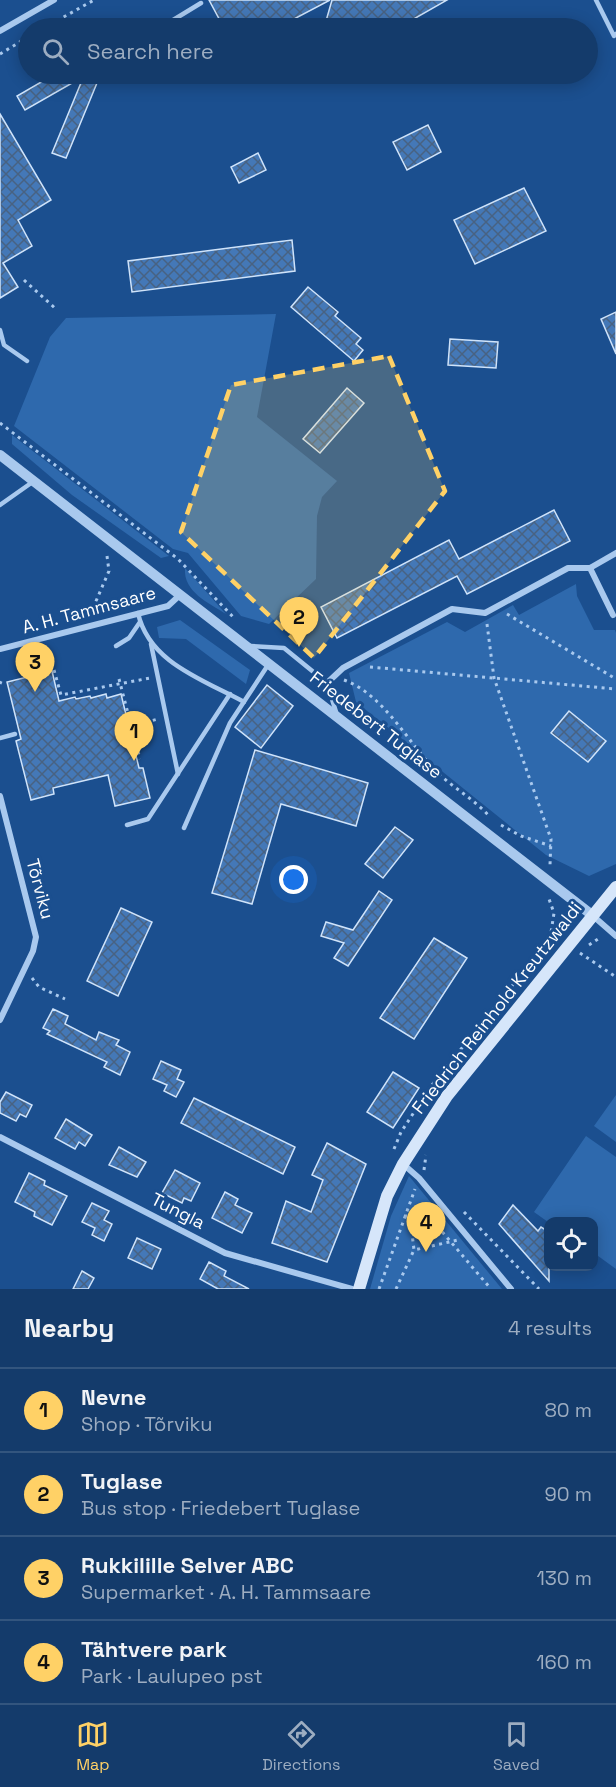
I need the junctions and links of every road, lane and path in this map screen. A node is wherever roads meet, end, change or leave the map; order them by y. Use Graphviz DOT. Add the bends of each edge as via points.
graph roads {
  1 [pos="54,0"];
  2 [pos="94,0"];
  3 [pos="596,0"];
  4 [pos="201,3"];
  5 [pos="23,18"];
  6 [pos="62,18"];
  7 [pos="176,18"];
  8 [pos="18,21"];
  9 [pos="0,31"];
  10 [pos="616,34"];
  11 [pos="18,44"];
  12 [pos="0,54"];
  13 [pos="24,280"];
  14 [pos="57,310"];
  15 [pos="0,330"];
  16 [pos="27,361"];
  17 [pos="0,423"];
  18 [pos="0,455"];
  19 [pos="34,481"];
  20 [pos="0,505"];
  21 [pos="99,549"];
  22 [pos="616,553"];
  23 [pos="107,556"];
  24 [pos="116,562"];
  25 [pos="590,568"];
  26 [pos="181,594"];
  27 [pos="496,608"];
  28 [pos="138,613"];
  29 [pos="485,613"];
  30 [pos="613,615"];
  31 [pos="237,621"];
  32 [pos="140,622"];
  33 [pos="84,627"];
  34 [pos="151,644"];
  35 [pos="116,646"];
  36 [pos="249,646"];
  37 [pos="0,649"];
  38 [pos="270,663"];
  39 [pos="348,665"];
  40 [pos="54,670"];
  41 [pos="157,676"];
  42 [pos="334,676"];
  43 [pos="494,678"];
  44 [pos="119,679"];
  45 [pos="616,679"];
  46 [pos="327,683"];
  47 [pos="120,685"];
  48 [pos="616,689"];
  49 [pos="230,694"];
  50 [pos="244,702"];
  51 [pos="336,715"];
  52 [pos="166,717"];
  53 [pos="131,726"];
  54 [pos="15,734"];
  55 [pos="0,738"];
  56 [pos="140,759"];
  57 [pos="178,774"];
  58 [pos="0,796"];
  59 [pos="492,819"];
  60 [pos="498,823"];
  61 [pos="127,825"];
  62 [pos="184,828"];
  63 [pos="550,846"];
  64 [pos="543,876"];
  65 [pos="616,886"];
  66 [pos="544,891"];
  67 [pos="592,915"];
  68 [pos="616,936"];
  69 [pos="568,944"];
  70 [pos="26,966"];
  71 [pos="616,977"];
  72 [pos="65,999"];
  73 [pos="0,1020"];
  74 [pos="0,1137"];
  75 [pos="392,1152"];
  76 [pos="403,1164"];
  77 [pos="425,1169"];
  78 [pos="432,1177"];
  79 [pos="419,1178"];
  80 [pos="462,1209"];
  81 [pos="404,1216"];
  82 [pos="410,1216"];
  83 [pos="468,1237"];
  84 [pos="451,1243"];
  85 [pos="414,1250"];
  86 [pos="352,1289"];
  87 [pos="359,1289"];
  88 [pos="379,1289"];
  89 [pos="396,1289"];
  90 [pos="491,1289"];
  91 [pos="511,1289"];
  92 [pos="539,1289"];
  1 -- 5 [label="street"];
  2 -- 6 [label="path"];
  3 -- 10 [label="lane"];
  4 -- 7 [label="lane"];
  8 -- 9 [label="street"];
  11 -- 12 [label="path"];
  13 -- 14 [label="path"];
  15 -- 16 [label="lane" via="4,345"];
  17 -- 31 [label="path" via="178,559"];
  18 -- 19 [label="street, Friedebert Tuglase"];
  19 -- 20 [label="lane"];
  19 -- 26 [label="street, Friedebert Tuglase"];
  21 -- 23 [label="path"];
  22 -- 25 [label="street"];
  23 -- 24 [label="path"];
  23 -- 33 [label="path" via="106,582"];
  25 -- 27 [label="street" via="568,568"];
  25 -- 30 [label="street"];
  26 -- 28 [label="street, A. H. Tammsaare" via="168,606"];
  26 -- 36 [label="street, Friedebert Tuglase"];
  27 -- 29 [label="street"];
  27 -- 45 [label="path"];
  28 -- 32 [label="lane"];
  28 -- 33 [label="street, A. H. Tammsaare"];
  29 -- 39 [label="street" via="452,609"];
  29 -- 43 [label="path"];
  32 -- 34 [label="lane"];
  32 -- 35 [label="lane" via="129,638"];
  33 -- 37 [label="street, A. H. Tammsaare" via="64,636"];
  34 -- 41 [label="lane"];
  34 -- 49 [label="lane" via="166,660"];
  36 -- 38 [label="street, Friedebert Tuglase"];
  36 -- 46 [label="lane" via="284,648"];
  38 -- 50 [label="lane"];
  38 -- 51 [label="street, Friedebert Tuglase"];
  39 -- 42 [label="street"];
  39 -- 43 [label="path"];
  40 -- 47 [label="path" via="61,695"];
  41 -- 47 [label="path"];
  41 -- 52 [label="lane"];
  42 -- 46 [label="street"];
  42 -- 59 [label="path" via="354,683 376,702 426,761"];
  43 -- 48 [label="path"];
  43 -- 63 [label="path" via="551,839"];
  44 -- 47 [label="path"];
  46 -- 51 [label="lane"];
  47 -- 53 [label="path"];
  49 -- 50 [label="lane"];
  49 -- 57 [label="lane"];
  50 -- 62 [label="lane" via="230,723"];
  51 -- 64 [label="street, Friedebert Tuglase"];
  52 -- 53 [label="path"];
  52 -- 57 [label="lane"];
  53 -- 56 [label="path"];
  54 -- 55 [label="lane"];
  57 -- 61 [label="lane" via="148,819"];
  58 -- 70 [label="street, Tõrviku" via="36,937"];
  60 -- 63 [label="path"];
  63 -- 64 [label="path" via="550,867"];
  64 -- 67 [label="street, Friedebert Tuglase"];
  65 -- 67 [label="main road, Friedrich Reinhold Kreutzwaldi"];
  66 -- 75 [label="path" via="554,913 550,939 432,1085"];
  67 -- 68 [label="street, Friedebert Tuglase"];
  67 -- 69 [label="main road, Friedrich Reinhold Kreutzwaldi"];
  69 -- 71 [label="path"];
  69 -- 76 [label="main road, Friedrich Reinhold Kreutzwaldi" via="447,1096"];
  70 -- 72 [label="path" via="39,987"];
  70 -- 73 [label="street, Tõrviku"];
  74 -- 86 [label="street, Tungla" via="225,1252"];
  76 -- 79 [label="street"];
  76 -- 87 [label="main road, Friedrich Reinhold Kreutzwaldi" via="387,1196"];
  77 -- 78 [label="path"];
  79 -- 81 [label="path"];
  79 -- 83 [label="street"];
  80 -- 92 [label="path"];
  81 -- 82 [label="path"];
  81 -- 88 [label="path"];
  82 -- 84 [label="path" via="426,1216"];
  82 -- 85 [label="path"];
  83 -- 84 [label="path"];
  83 -- 91 [label="street"];
  84 -- 85 [label="path"];
  84 -- 90 [label="path"];
  85 -- 89 [label="path"];
}
